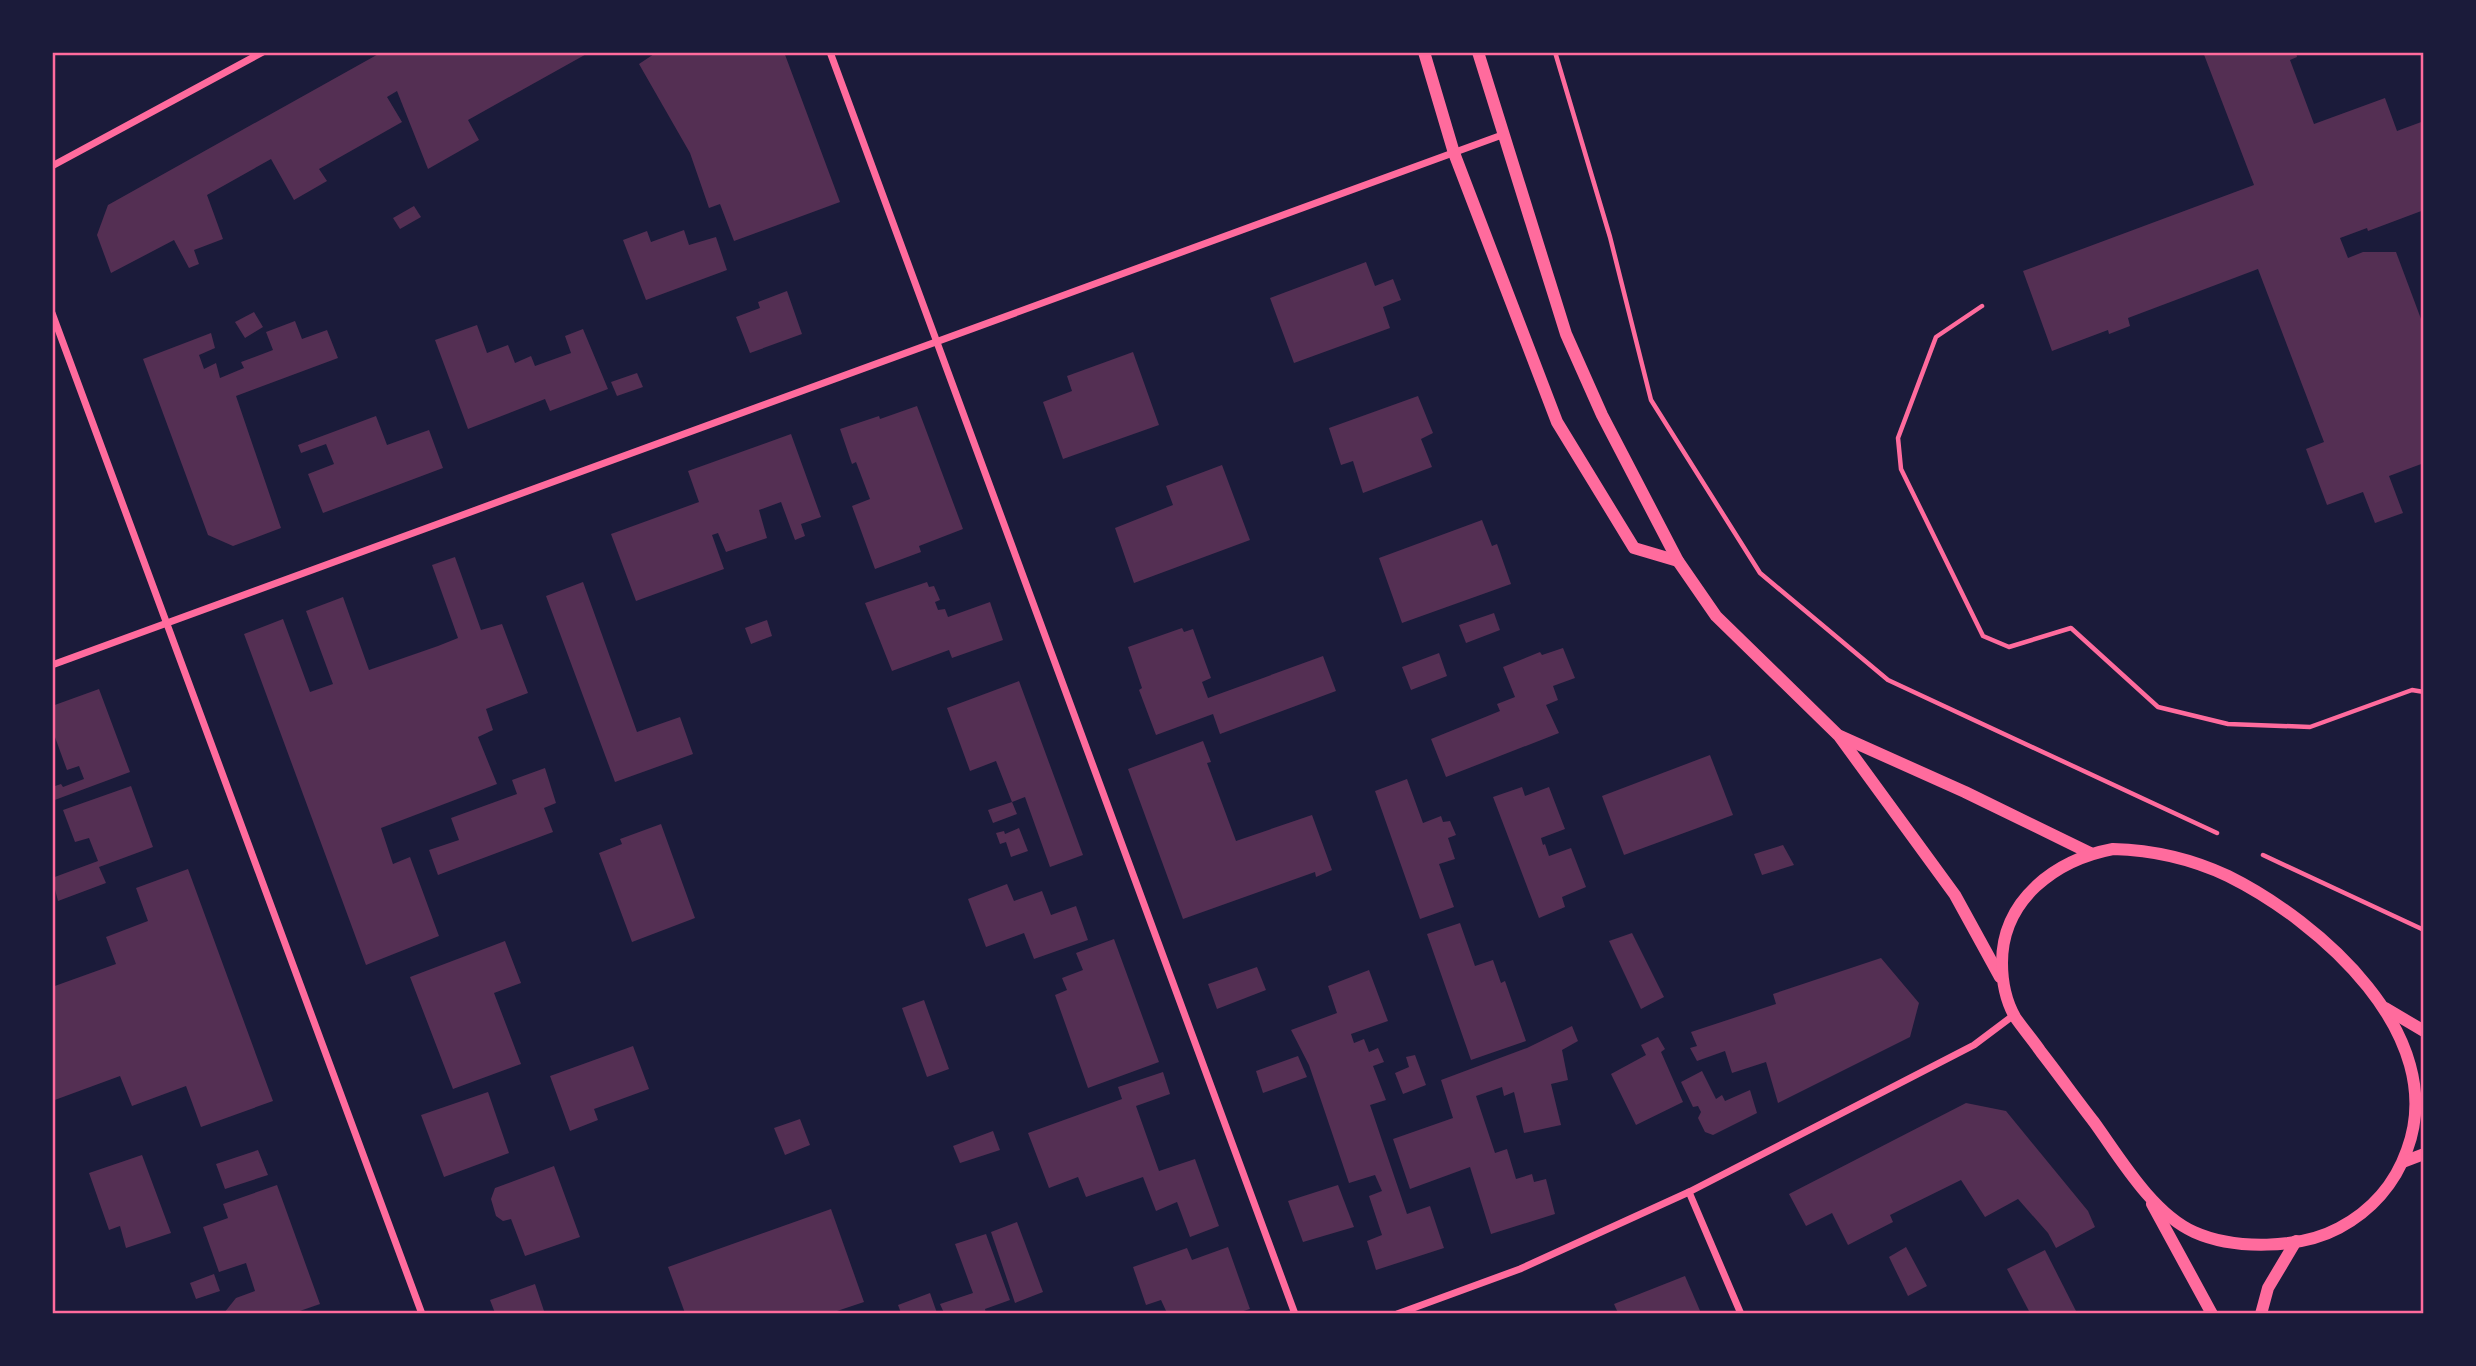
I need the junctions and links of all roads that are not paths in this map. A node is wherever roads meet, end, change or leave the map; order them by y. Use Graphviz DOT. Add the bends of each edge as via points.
graph roads {
  1 [pos="263,52"];
  2 [pos="830,52"];
  3 [pos="1424,52"];
  4 [pos="1478,52"];
  5 [pos="1502,135"];
  6 [pos="1454,153"];
  7 [pos="52,166"];
  8 [pos="52,313"];
  9 [pos="937,342"];
  10 [pos="1678,561"];
  11 [pos="167,623"];
  12 [pos="52,665"];
  13 [pos="1839,736"];
  14 [pos="2090,853"];
  15 [pos="2002,980"];
  16 [pos="2382,1007"];
  17 [pos="2014,1015"];
  18 [pos="2424,1031"];
  19 [pos="2424,1154"];
  20 [pos="2403,1163"];
  21 [pos="2145,1191"];
  22 [pos="1689,1192"];
  23 [pos="2296,1241"];
  24 [pos="422,1314"];
  25 [pos="1295,1314"];
  26 [pos="1397,1314"];
  27 [pos="1741,1314"];
  28 [pos="2212,1314"];
  29 [pos="2261,1314"];
  1 -- 7 [label="street"];
  2 -- 9 [label="street"];
  3 -- 6 [label="street"];
  4 -- 5 [label="street"];
  5 -- 6 [label="street"];
  5 -- 10 [label="street" via="1566,334 1602,415"];
  6 -- 9 [label="street"];
  6 -- 10 [label="street" via="1557,422 1634,548"];
  8 -- 11 [label="street"];
  9 -- 11 [label="street"];
  9 -- 25 [label="street"];
  10 -- 13 [label="street" via="1716,616"];
  11 -- 12 [label="street"];
  11 -- 24 [label="street"];
  13 -- 14 [label="street"];
  13 -- 15 [label="street" via="1955,895"];
  14 -- 15 [label="street" via="2063,866 2025,897 2010,919 2002,944"];
  14 -- 16 [label="street" via="2141,849 2225,875 2274,901 2306,926 2343,958"];
  15 -- 17 [label="street"];
  16 -- 18 [label="street"];
  16 -- 20 [label="street" via="2414,1073 2413,1135"];
  17 -- 21 [label="street"];
  17 -- 22 [label="street" via="1974,1045"];
  19 -- 20 [label="street"];
  20 -- 23 [label="street" via="2384,1193 2357,1218 2324,1236"];
  21 -- 23 [label="street" via="2176,1222 2222,1242"];
  21 -- 28 [label="street"];
  22 -- 26 [label="street" via="1520,1269"];
  22 -- 27 [label="street"];
  23 -- 29 [label="street" via="2268,1288"];
}
